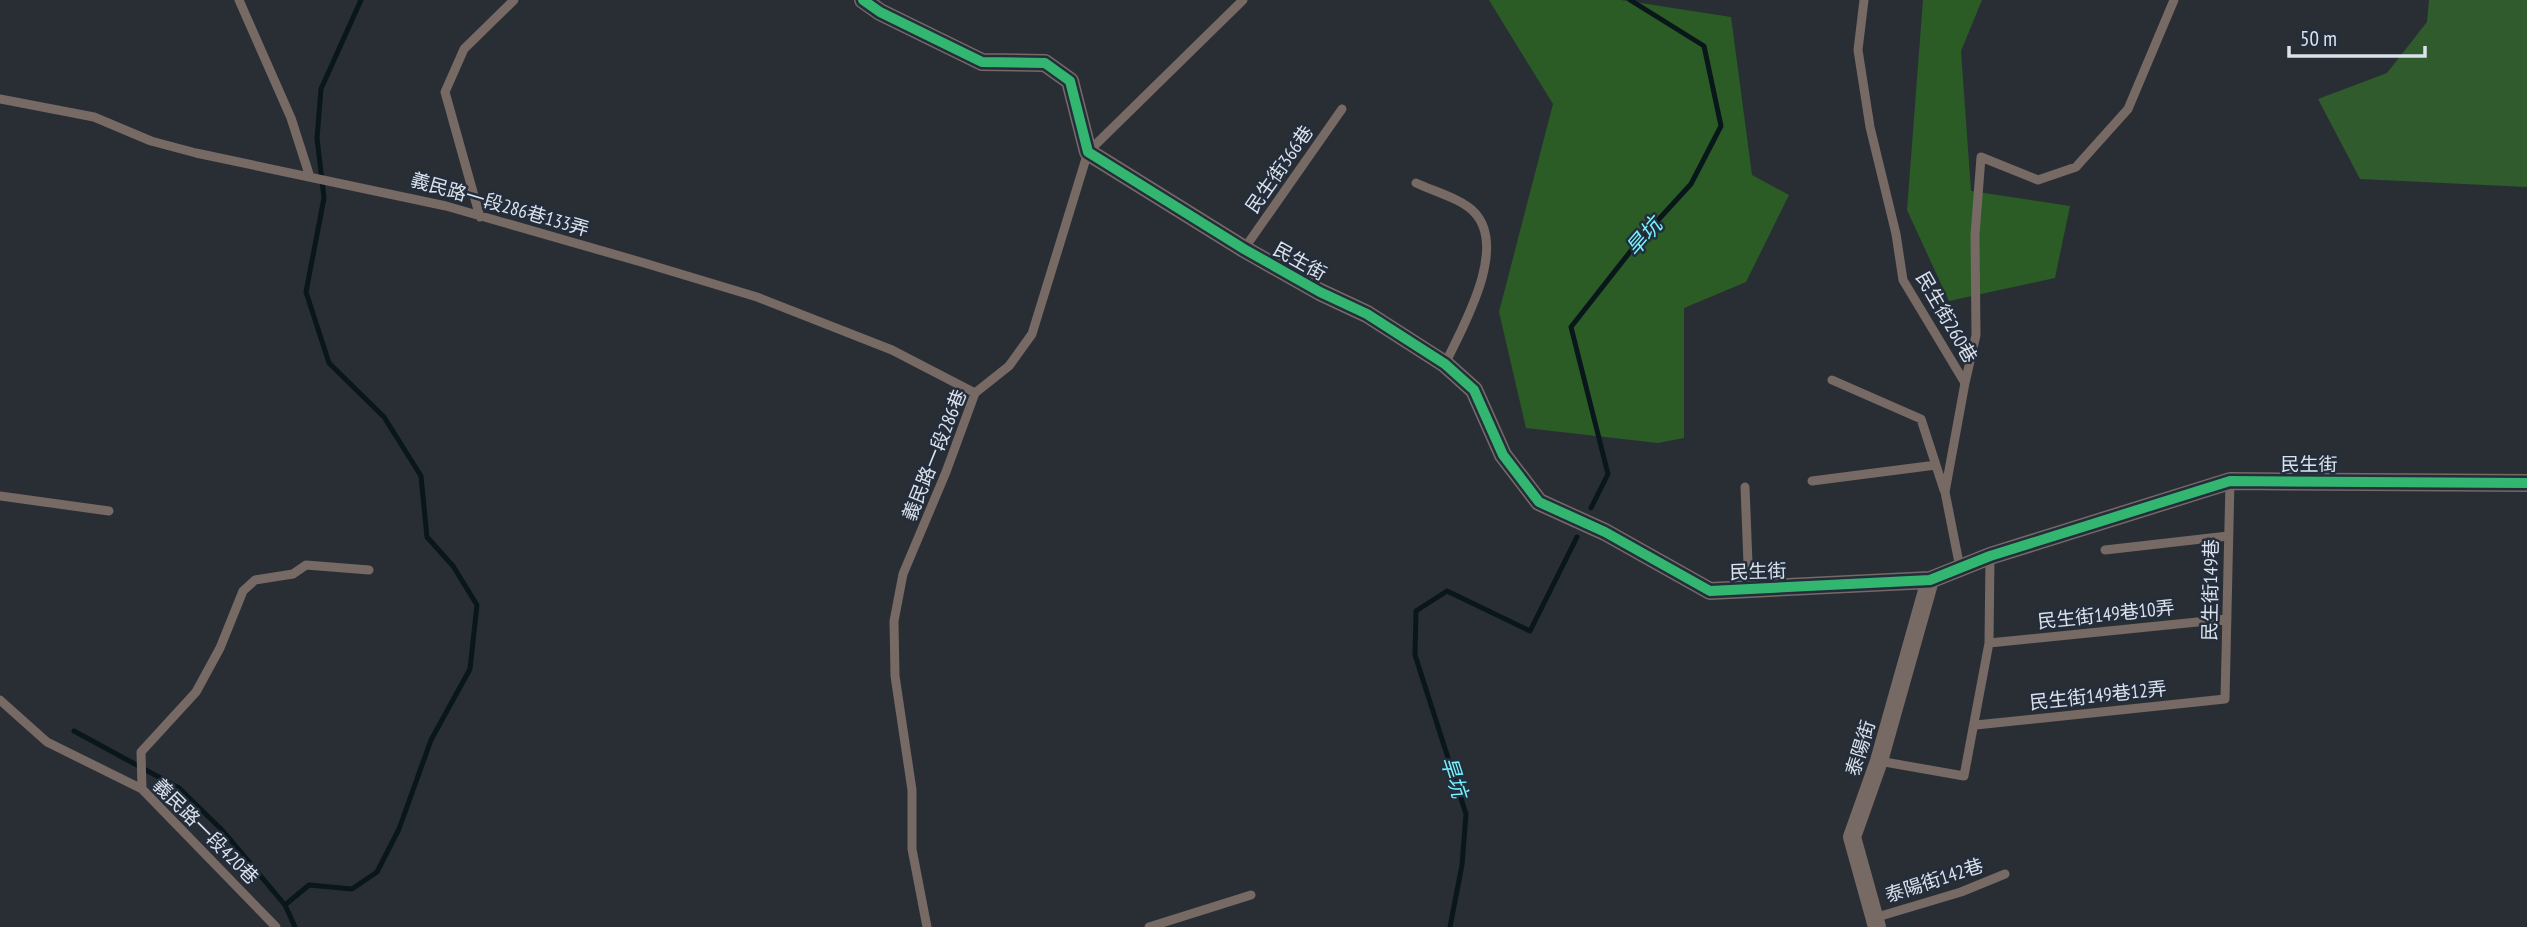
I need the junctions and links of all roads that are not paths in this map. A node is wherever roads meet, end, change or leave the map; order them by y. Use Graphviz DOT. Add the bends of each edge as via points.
graph roads {
  1 [pos="239,0"];
  2 [pos="514,0"];
  3 [pos="863,0"];
  4 [pos="1243,0"];
  5 [pos="1864,0"];
  6 [pos="2174,0"];
  7 [pos="0,99"];
  8 [pos="1342,109"];
  9 [pos="1088,152"];
  10 [pos="311,175"];
  11 [pos="1416,183"];
  12 [pos="480,217"];
  13 [pos="1244,249"];
  14 [pos="1445,364"];
  15 [pos="1832,380"];
  16 [pos="1965,383"];
  17 [pos="975,393"];
  18 [pos="1936,465"];
  19 [pos="1812,481"];
  20 [pos="2230,481"];
  21 [pos="2527,483"];
  22 [pos="1745,486"];
  23 [pos="1945,492"];
  24 [pos="0,496"];
  25 [pos="109,511"];
  26 [pos="2228,536"];
  27 [pos="2105,550"];
  28 [pos="1990,556"];
  29 [pos="1960,568"];
  30 [pos="369,570"];
  31 [pos="1930,580"];
  32 [pos="1749,589"];
  33 [pos="2227,620"];
  34 [pos="1989,643"];
  35 [pos="2225,699"];
  36 [pos="0,700"];
  37 [pos="1976,725"];
  38 [pos="1879,761"];
  39 [pos="142,789"];
  40 [pos="2005,874"];
  41 [pos="1251,895"];
  42 [pos="1875,922"];
  43 [pos="276,927"];
  44 [pos="927,927"];
  45 [pos="1149,927"];
  1 -- 10 [label="lane"];
  2 -- 12 [label="lane" via="464,49 445,92"];
  3 -- 9 [label="street" via="982,62 1045,63 1070,81"];
  4 -- 9 [label="lane, 義民路一段286巷"];
  5 -- 16 [label="lane, 民生街260巷" via="1858,50 1903,280"];
  6 -- 16 [label="lane" via="2129,109 2076,167 2038,180 1981,158 1975,235 1976,335"];
  7 -- 10 [label="lane, 義民路一段286巷133弄" via="94,117 151,141 196,153"];
  8 -- 13 [label="lane, 民生街366巷"];
  9 -- 13 [label="street, 民生街"];
  9 -- 17 [label="lane, 義民路一段286巷" via="1032,334 1009,366"];
  10 -- 12 [label="lane, 義民路一段286巷133弄"];
  11 -- 14 [label="lane" via="1473,210 1485,226 1481,288"];
  12 -- 17 [label="lane, 義民路一段286巷133弄" via="757,297 892,350"];
  13 -- 14 [label="street, 民生街" via="1367,314"];
  14 -- 32 [label="street, 民生街" via="1474,390 1503,455 1539,502 1605,532 1710,591"];
  15 -- 18 [label="lane" via="1921,419"];
  16 -- 23 [label="lane, 民生街260巷"];
  17 -- 44 [label="lane, 義民路一段286巷" via="903,574 894,621 895,676 912,790 912,849"];
  18 -- 19 [label="lane"];
  18 -- 23 [label="lane"];
  20 -- 21 [label="street, 民生街"];
  20 -- 26 [label="lane, 民生街149巷"];
  20 -- 28 [label="street, 民生街"];
  22 -- 32 [label="lane"];
  23 -- 29 [label="lane, 民生街260巷"];
  24 -- 25 [label="lane"];
  26 -- 27 [label="lane"];
  26 -- 33 [label="lane, 民生街149巷"];
  28 -- 29 [label="street, 民生街"];
  28 -- 34 [label="lane"];
  29 -- 31 [label="street, 民生街"];
  30 -- 39 [label="lane" via="306,565 293,573 255,580 243,590 196,692 141,752"];
  31 -- 32 [label="street, 民生街"];
  31 -- 38 [label="street, 泰陽街"];
  33 -- 34 [label="lane, 民生街149巷10弄"];
  33 -- 35 [label="lane, 民生街149巷"];
  34 -- 37 [label="lane"];
  35 -- 37 [label="lane, 民生街149巷12弄"];
  36 -- 39 [label="lane, 義民路一段420巷" via="47,741"];
  37 -- 38 [label="lane" via="1964,776"];
  38 -- 42 [label="street, 泰陽街" via="1852,837"];
  39 -- 43 [label="lane, 義民路一段420巷"];
  40 -- 42 [label="lane, 泰陽街142巷"];
  41 -- 45 [label="lane"];
}
